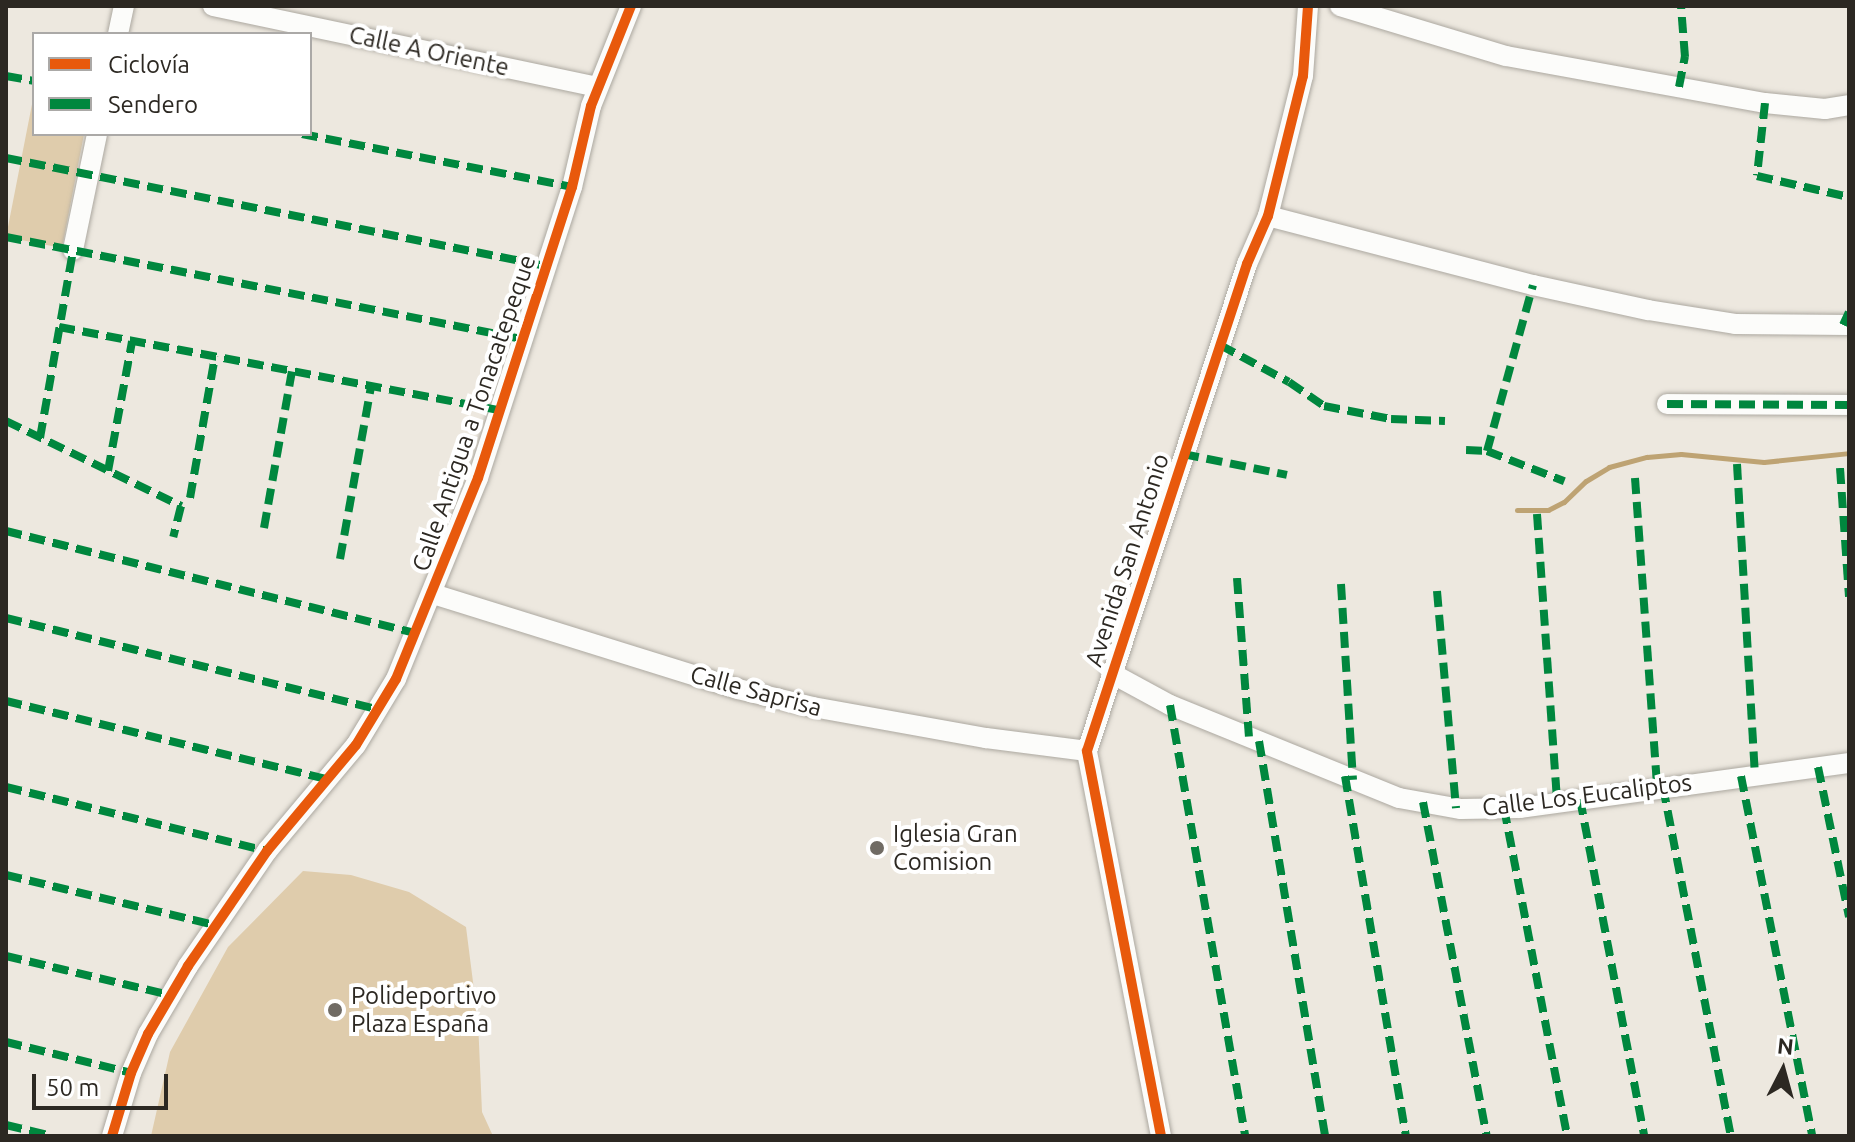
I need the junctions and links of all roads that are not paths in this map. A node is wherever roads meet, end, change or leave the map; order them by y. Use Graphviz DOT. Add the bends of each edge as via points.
graph roads {
  1 [pos="124,6"];
  2 [pos="213,6"];
  3 [pos="631,6"];
  4 [pos="1308,6"];
  5 [pos="1340,6"];
  6 [pos="118,32"];
  7 [pos="598,87"];
  8 [pos="1849,105"];
  9 [pos="97,136"];
  10 [pos="1268,216"];
  11 [pos="73,250"];
  12 [pos="1847,321"];
  13 [pos="1667,404"];
  14 [pos="1849,405"];
  15 [pos="433,594"];
  16 [pos="1111,673"];
  17 [pos="1087,751"];
  18 [pos="1849,763"];
  19 [pos="112,1136"];
  20 [pos="1161,1136"];
  1 -- 6 [label="street"];
  2 -- 7 [label="street, Calle A Oriente"];
  3 -- 7 [label="street, Calle Antigua a Tonacatepeque"];
  4 -- 10 [label="street, Avenida San Antonio" via="1303,76"];
  5 -- 8 [label="street" via="1506,56 1765,103 1825,109"];
  7 -- 15 [label="street, Calle Antigua a Tonacatepeque" via="572,187 478,478"];
  9 -- 11 [label="street"];
  10 -- 12 [label="street" via="1537,287 1648,310 1735,324"];
  10 -- 16 [label="street, Avenida San Antonio" via="1247,264"];
  13 -- 14 [label="street"];
  15 -- 17 [label="street, Calle Saprisa" via="738,689 986,738"];
  15 -- 19 [label="street, Calle Antigua a Tonacatepeque" via="380,710 267,851 170,995 131,1073"];
  16 -- 17 [label="street, Avenida San Antonio"];
  16 -- 18 [label="street, Calle Los Eucaliptos" via="1170,705 1399,798 1461,809 1520,808"];
  17 -- 20 [label="street, Avenida San Antonio"];
}
